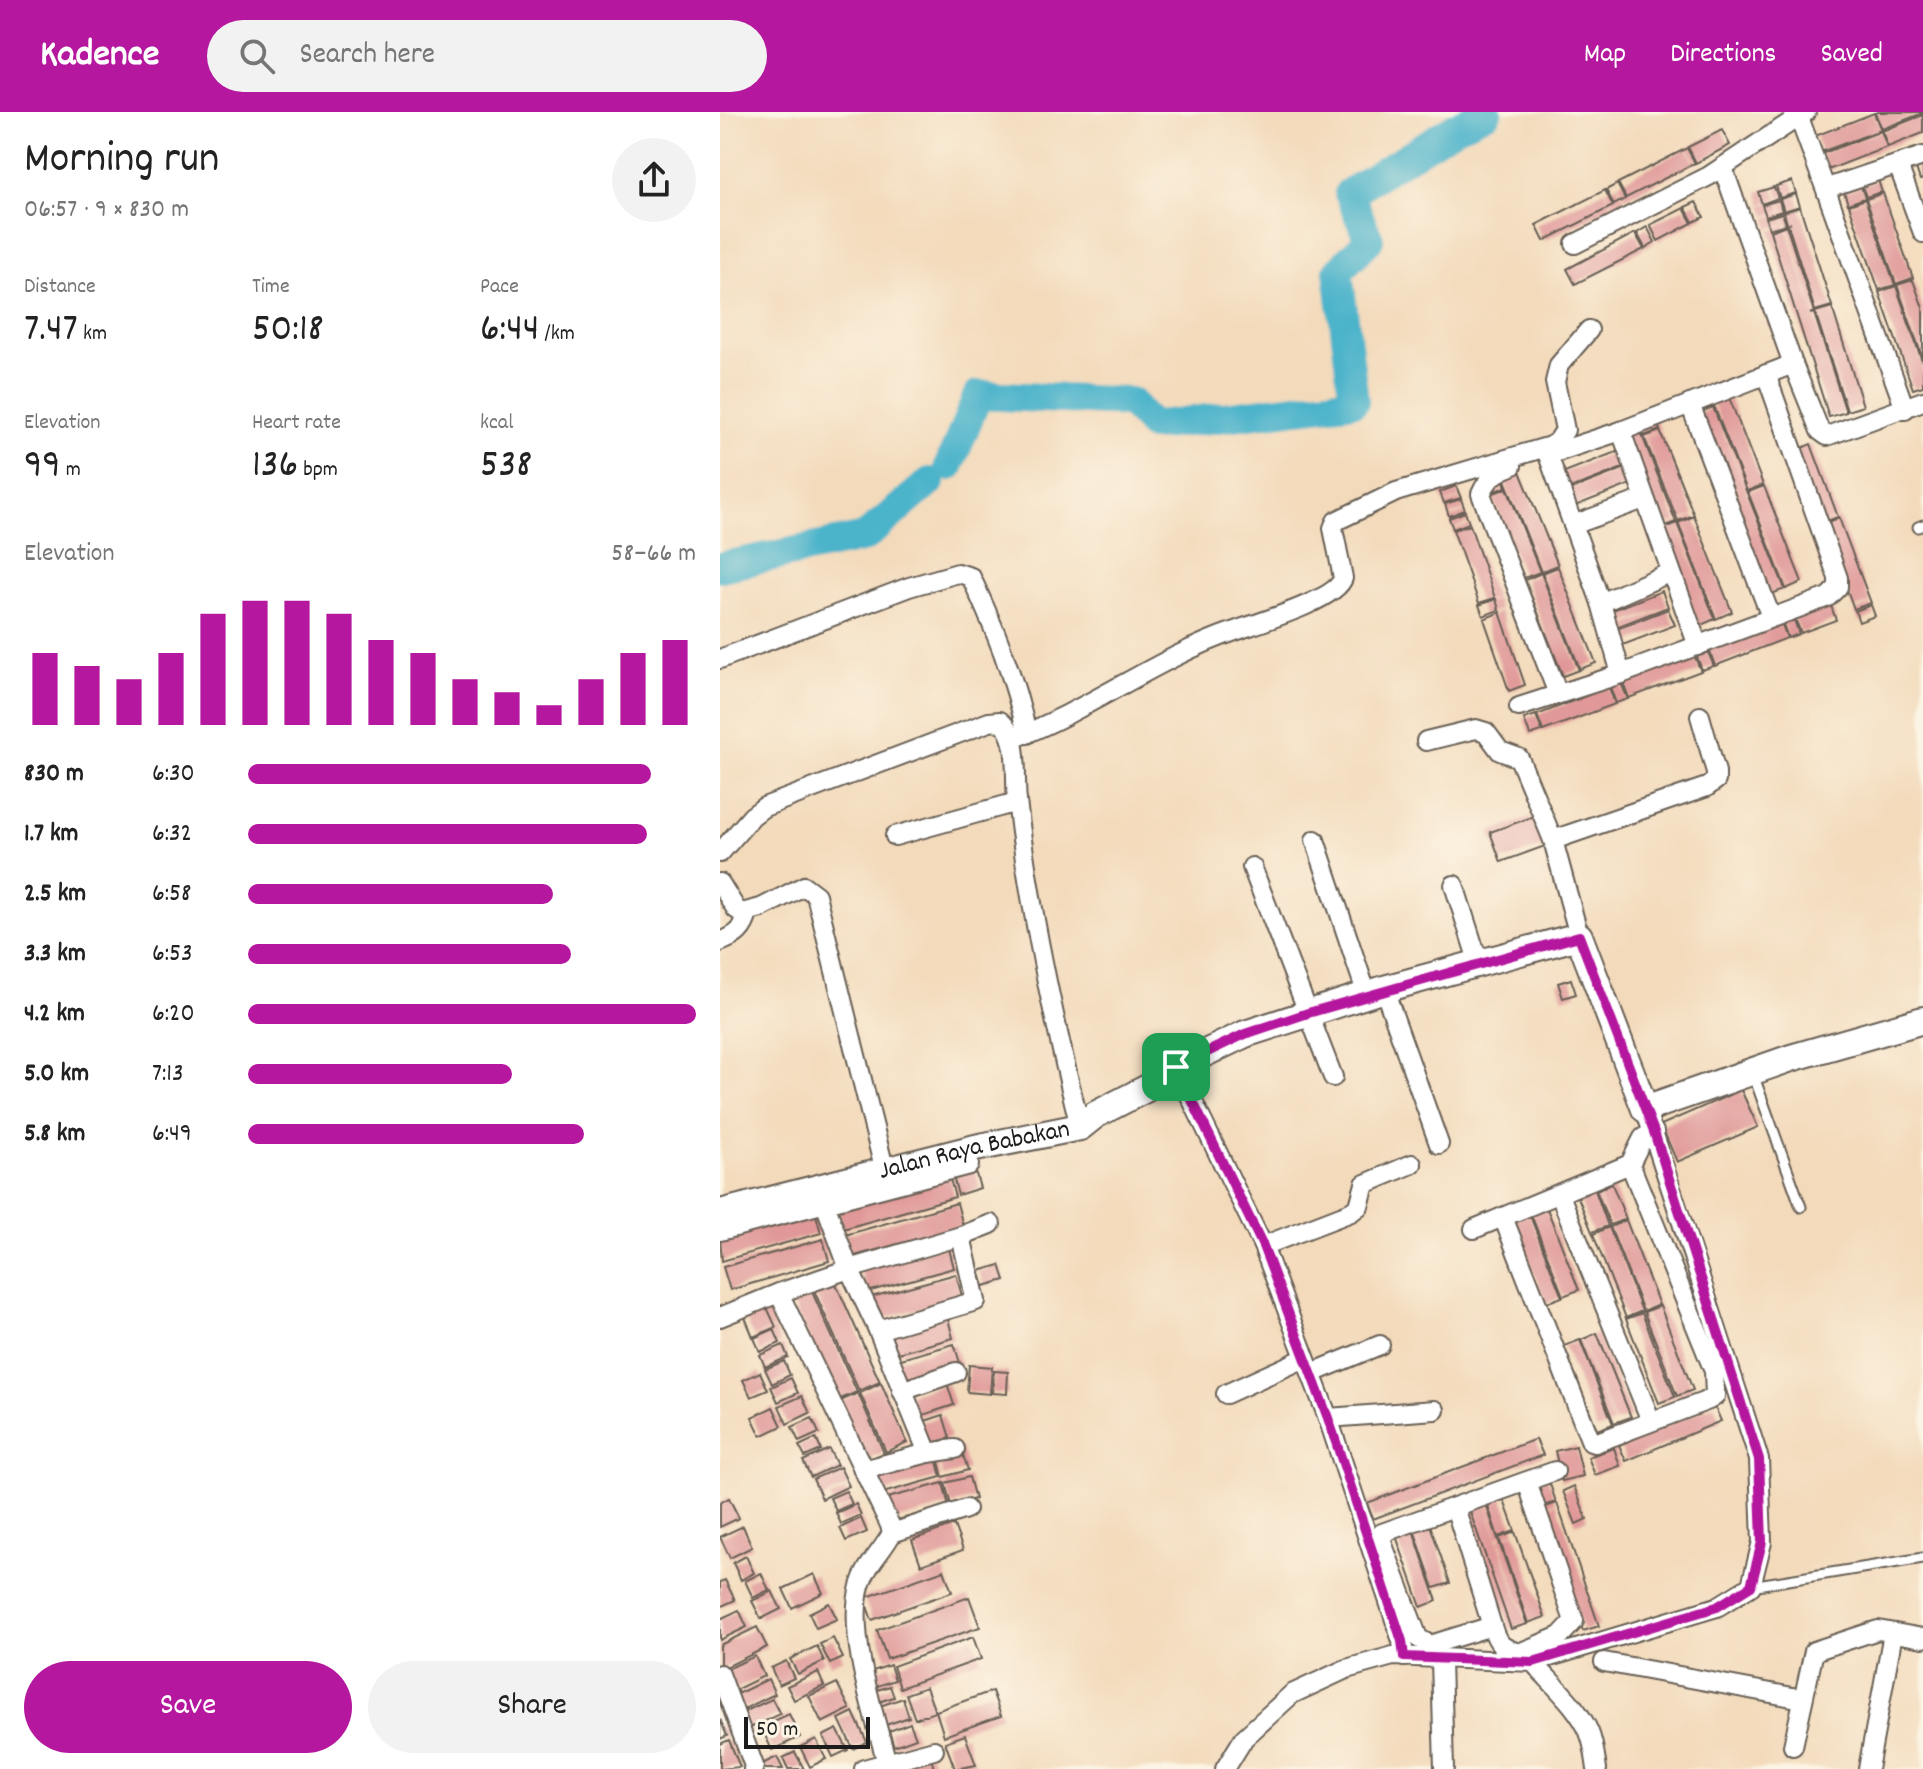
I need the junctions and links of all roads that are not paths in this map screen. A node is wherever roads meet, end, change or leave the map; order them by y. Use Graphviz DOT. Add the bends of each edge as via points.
graph roads {
  1 [pos="1801,113"];
  2 [pos="1923,156"];
  3 [pos="1898,165"];
  4 [pos="1723,168"];
  5 [pos="1827,193"];
  6 [pos="1923,233"];
  7 [pos="1575,244"];
  8 [pos="1589,330"];
  9 [pos="1793,364"];
  10 [pos="1766,374"];
  11 [pos="1923,401"];
  12 [pos="1690,404"];
  13 [pos="1905,409"];
  14 [pos="1621,431"];
  15 [pos="1827,436"];
  16 [pos="1792,448"];
  17 [pos="1548,455"];
  18 [pos="1644,499"];
  19 [pos="1573,525"];
  20 [pos="1671,572"];
  21 [pos="1601,603"];
  22 [pos="1771,617"];
  23 [pos="1698,646"];
  24 [pos="720,659"];
  25 [pos="1621,674"];
  26 [pos="1558,694"];
  27 [pos="1519,707"];
  28 [pos="1700,716"];
  29 [pos="1020,737"];
  30 [pos="1426,741"];
  31 [pos="1017,802"];
  32 [pos="895,836"];
  33 [pos="1315,840"];
  34 [pos="1553,840"];
  35 [pos="720,853"];
  36 [pos="1252,867"];
  37 [pos="720,883"];
  38 [pos="1454,885"];
  39 [pos="748,913"];
  40 [pos="1579,936"];
  41 [pos="720,942"];
  42 [pos="1479,964"];
  43 [pos="1376,992"];
  44 [pos="1308,1013"];
  45 [pos="1923,1020"];
  46 [pos="1176,1067"];
  47 [pos="1752,1072"];
  48 [pos="1333,1077"];
  49 [pos="1649,1121"];
  50 [pos="1080,1127"];
  51 [pos="1439,1144"];
  52 [pos="1412,1164"];
  53 [pos="1630,1164"];
  54 [pos="969,1165"];
  55 [pos="885,1172"];
  56 [pos="1560,1195"];
  57 [pos="824,1201"];
  58 [pos="1801,1207"];
  59 [pos="720,1213"];
  60 [pos="1503,1217"];
  61 [pos="991,1224"];
  62 [pos="1474,1229"];
  63 [pos="720,1231"];
  64 [pos="961,1236"];
  65 [pos="1263,1246"];
  66 [pos="849,1269"];
  67 [pos="779,1293"];
  68 [pos="720,1317"];
  69 [pos="878,1330"];
  70 [pos="1380,1345"];
  71 [pos="1308,1366"];
  72 [pos="956,1372"];
  73 [pos="902,1391"];
  74 [pos="1226,1394"];
  75 [pos="1435,1410"];
  76 [pos="1328,1418"];
  77 [pos="1651,1421"];
  78 [pos="955,1449"];
  79 [pos="928,1453"];
  80 [pos="863,1470"];
  81 [pos="1555,1471"];
  82 [pos="1527,1482"];
  83 [pos="1455,1507"];
  84 [pos="966,1509"];
  85 [pos="892,1533"];
  86 [pos="1923,1558"];
  87 [pos="1751,1586"];
  88 [pos="1492,1626"];
  89 [pos="1893,1633"];
  90 [pos="1923,1638"];
  91 [pos="1415,1653"];
  92 [pos="1441,1660"];
  93 [pos="1533,1662"];
  94 [pos="1604,1662"];
  95 [pos="720,1674"];
  96 [pos="1803,1699"];
  97 [pos="1793,1746"];
  98 [pos="934,1750"];
  99 [pos="887,1763"];
  100 [pos="753,1769"];
  101 [pos="864,1769"];
  102 [pos="1225,1769"];
  103 [pos="1444,1769"];
  104 [pos="1597,1769"];
  105 [pos="1868,1769"];
  1 -- 4 [label="street"];
  1 -- 5 [label="street"];
  2 -- 3 [label="street"];
  3 -- 5 [label="street" via="1833,186"];
  3 -- 6 [label="street"];
  4 -- 7 [label="street"];
  4 -- 9 [label="street"];
  5 -- 13 [label="street"];
  8 -- 29 [label="street" via="1559,365 1555,382 1565,430 1558,441 1396,492 1336,521 1343,578 1338,588 1164,661"];
  9 -- 10 [label="street"];
  9 -- 15 [label="street" via="1820,431"];
  10 -- 12 [label="street"];
  10 -- 16 [label="street"];
  11 -- 13 [label="street"];
  12 -- 14 [label="street"];
  12 -- 22 [label="street"];
  13 -- 15 [label="street"];
  14 -- 17 [label="street"];
  14 -- 18 [label="street"];
  15 -- 16 [label="street"];
  16 -- 22 [label="street" via="1838,587 1828,597"];
  17 -- 19 [label="street"];
  17 -- 26 [label="street" via="1501,470 1487,480 1481,494"];
  18 -- 19 [label="street"];
  18 -- 20 [label="street"];
  19 -- 21 [label="street"];
  20 -- 21 [label="street"];
  20 -- 23 [label="street"];
  21 -- 25 [label="street"];
  22 -- 23 [label="street"];
  23 -- 25 [label="street"];
  24 -- 29 [label="street" via="958,573 971,577 1011,669"];
  25 -- 26 [label="street"];
  26 -- 27 [label="street"];
  28 -- 34 [label="street" via="1716,780"];
  29 -- 31 [label="street"];
  29 -- 35 [label="street" via="1000,721 989,722 764,807"];
  30 -- 34 [label="street" via="1476,729 1486,732 1500,751 1519,758"];
  31 -- 32 [label="street"];
  31 -- 50 [label="street" via="1056,1027"];
  33 -- 43 [label="street"];
  34 -- 40 [label="street"];
  36 -- 44 [label="street"];
  37 -- 39 [label="street" via="736,909"];
  38 -- 42 [label="street"];
  39 -- 41 [label="street" via="736,936"];
  39 -- 55 [label="street" via="804,886 816,895"];
  40 -- 42 [label="street, Jalan Raya Babakan"];
  40 -- 49 [label="street"];
  42 -- 43 [label="street, Jalan Raya Babakan"];
  43 -- 44 [label="street, Jalan Raya Babakan"];
  43 -- 51 [label="street"];
  44 -- 46 [label="street, Jalan Raya Babakan" via="1245,1034"];
  44 -- 48 [label="street"];
  45 -- 47 [label="street"];
  46 -- 50 [label="street, Jalan Raya Babakan"];
  46 -- 65 [label="street"];
  47 -- 49 [label="street"];
  47 -- 58 [label="lane"];
  49 -- 53 [label="street"];
  49 -- 87 [label="street" via="1759,1459 1762,1542"];
  50 -- 55 [label="street, Jalan Raya Babakan"];
  52 -- 65 [label="street" via="1365,1184 1359,1206 1351,1212"];
  53 -- 56 [label="street"];
  53 -- 77 [label="street" via="1717,1389 1709,1400"];
  54 -- 57 [label="street"];
  55 -- 59 [label="street, Jalan Raya Babakan"];
  56 -- 60 [label="street"];
  56 -- 77 [label="street"];
  57 -- 63 [label="street"];
  57 -- 66 [label="street"];
  60 -- 62 [label="street"];
  60 -- 77 [label="street" via="1589,1439 1595,1443"];
  61 -- 64 [label="street"];
  64 -- 66 [label="street"];
  64 -- 69 [label="street" via="976,1301"];
  65 -- 71 [label="street"];
  66 -- 67 [label="street"];
  66 -- 69 [label="street"];
  67 -- 68 [label="street"];
  67 -- 80 [label="street"];
  69 -- 73 [label="street"];
  70 -- 71 [label="street"];
  71 -- 74 [label="street"];
  71 -- 76 [label="street"];
  72 -- 73 [label="street"];
  73 -- 79 [label="street"];
  75 -- 76 [label="street"];
  76 -- 91 [label="street" via="1402,1641"];
  78 -- 79 [label="street"];
  79 -- 80 [label="street"];
  80 -- 85 [label="street"];
  81 -- 82 [label="street"];
  82 -- 83 [label="street"];
  82 -- 88 [label="street" via="1574,1621 1560,1636 1519,1653 1497,1642"];
  83 -- 88 [label="street"];
  83 -- 91 [label="street" via="1381,1535 1418,1638"];
  84 -- 85 [label="street"];
  85 -- 99 [label="street" via="859,1588 857,1638"];
  86 -- 87 [label="lane"];
  87 -- 93 [label="street" via="1717,1607"];
  88 -- 91 [label="street"];
  89 -- 90 [label="street"];
  89 -- 96 [label="street" via="1878,1630 1814,1651"];
  89 -- 105 [label="street"];
  91 -- 92 [label="street"];
  91 -- 102 [label="street" via="1346,1669 1292,1694 1244,1738"];
  92 -- 93 [label="street"];
  92 -- 103 [label="street"];
  93 -- 104 [label="street" via="1588,1729"];
  94 -- 96 [label="street"];
  95 -- 100 [label="street"];
  96 -- 97 [label="street"];
  98 -- 99 [label="street"];
  99 -- 101 [label="street"];
}
